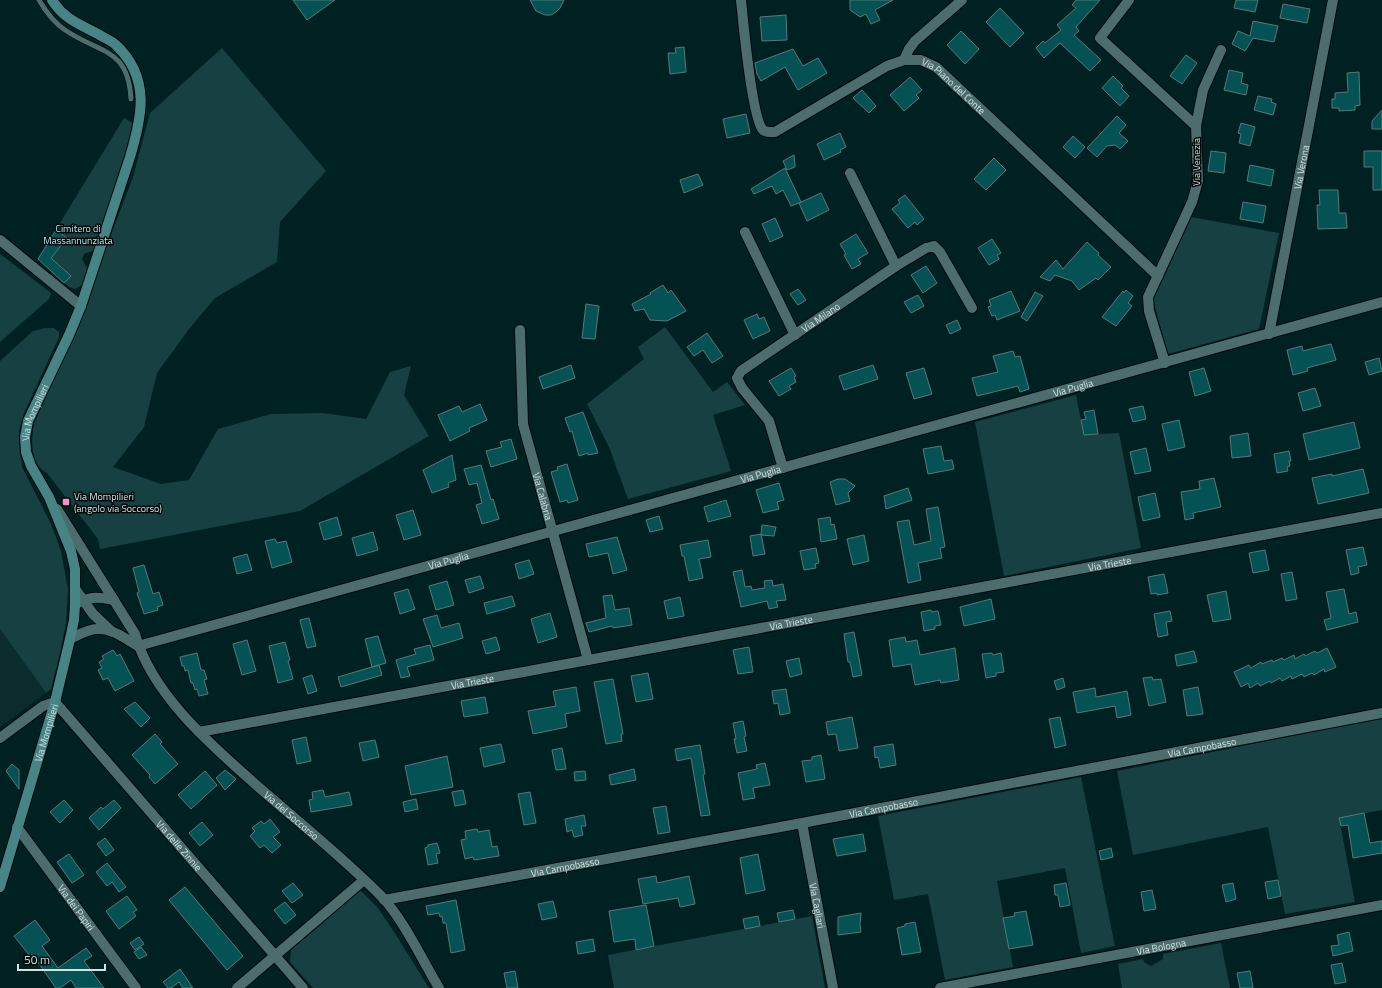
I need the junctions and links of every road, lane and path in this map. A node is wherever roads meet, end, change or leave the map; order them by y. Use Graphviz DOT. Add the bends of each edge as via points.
graph roads {
  1 [pos="39,0"];
  2 [pos="52,0"];
  3 [pos="741,0"];
  4 [pos="962,0"];
  5 [pos="1129,0"];
  6 [pos="1333,0"];
  7 [pos="1221,50"];
  8 [pos="904,60"];
  9 [pos="131,99"];
  10 [pos="1196,126"];
  11 [pos="850,173"];
  12 [pos="745,232"];
  13 [pos="0,240"];
  14 [pos="896,266"];
  15 [pos="1158,276"];
  16 [pos="1382,302"];
  17 [pos="81,306"];
  18 [pos="972,308"];
  19 [pos="520,330"];
  20 [pos="1269,334"];
  21 [pos="795,335"];
  22 [pos="1165,363"];
  23 [pos="783,468"];
  24 [pos="49,497"];
  25 [pos="1382,513"];
  26 [pos="552,531"];
  27 [pos="114,600"];
  28 [pos="79,602"];
  29 [pos="111,631"];
  30 [pos="70,639"];
  31 [pos="138,646"];
  32 [pos="588,660"];
  33 [pos="55,702"];
  34 [pos="1382,713"];
  35 [pos="199,732"];
  36 [pos="0,738"];
  37 [pos="802,823"];
  38 [pos="17,827"];
  39 [pos="364,880"];
  40 [pos="0,887"];
  41 [pos="384,900"];
  42 [pos="1382,905"];
  43 [pos="275,956"];
  44 [pos="136,988"];
  45 [pos="237,988"];
  46 [pos="303,988"];
  47 [pos="439,988"];
  48 [pos="833,988"];
  49 [pos="940,988"];
  1 -- 9 [label="lane" via="47,13 66,31 114,56 128,75"];
  2 -- 17 [label="street, Via Mompilieri" via="66,17 115,44 131,65 141,92 142,106 137,133"];
  3 -- 8 [label="street, Via Piano del Conte" via="752,89 760,125 768,132 775,132 887,66"];
  4 -- 8 [label="street" via="915,41"];
  5 -- 10 [label="street, Via Venezia" via="1100,38"];
  6 -- 20 [label="street, Via Verona"];
  7 -- 10 [label="street" via="1203,90"];
  8 -- 15 [label="street, Via Piano del Conte" via="921,60 936,67"];
  10 -- 15 [label="street, Via Venezia" via="1197,189"];
  11 -- 14 [label="street"];
  12 -- 21 [label="street"];
  13 -- 17 [label="street"];
  14 -- 18 [label="street, Via Milano" via="934,246"];
  14 -- 21 [label="street, Via Milano"];
  15 -- 22 [label="street, Via Venezia" via="1147,304"];
  16 -- 20 [label="street, Via Puglia"];
  17 -- 24 [label="street, Via Mompilieri" via="28,421 25,437 26,452 31,466"];
  19 -- 26 [label="street, Via Calabria" via="523,424"];
  20 -- 22 [label="street, Via Puglia"];
  21 -- 23 [label="street, Via Milano" via="741,371 737,378 769,421"];
  22 -- 23 [label="street, Via Puglia"];
  23 -- 26 [label="street, Via Puglia"];
  24 -- 27 [label="street, Via del Soccorso"];
  24 -- 28 [label="street, Via Mompilieri" via="71,551"];
  25 -- 32 [label="street, Via Trieste"];
  26 -- 31 [label="street, Via Puglia"];
  26 -- 32 [label="street, Via Calabria"];
  27 -- 28 [label="street" via="92,597"];
  27 -- 31 [label="street, Via del Soccorso" via="135,634"];
  28 -- 29 [label="street"];
  28 -- 30 [label="street, Via Mompilieri"];
  29 -- 30 [label="street" via="98,629"];
  29 -- 31 [label="street"];
  30 -- 33 [label="street, Via Mompilieri"];
  31 -- 35 [label="street, Via del Soccorso" via="156,679 175,706"];
  32 -- 35 [label="street, Via Trieste"];
  33 -- 36 [label="street" via="43,706"];
  33 -- 38 [label="street, Via Mompilieri"];
  33 -- 43 [label="street, Via delle Zinnie"];
  34 -- 37 [label="street, Via Campobasso"];
  35 -- 39 [label="street, Via del Soccorso"];
  37 -- 41 [label="street, Via Campobasso"];
  37 -- 48 [label="street, Via Cagliari"];
  38 -- 40 [label="street, Via Mompilieri"];
  38 -- 44 [label="street, Via dei Papiri"];
  39 -- 41 [label="street, Via del Soccorso"];
  39 -- 43 [label="street"];
  41 -- 47 [label="street, Via del Soccorso" via="402,924"];
  42 -- 49 [label="street, Via Bologna"];
  43 -- 45 [label="street"];
  43 -- 46 [label="street, Via delle Zinnie"];
}
